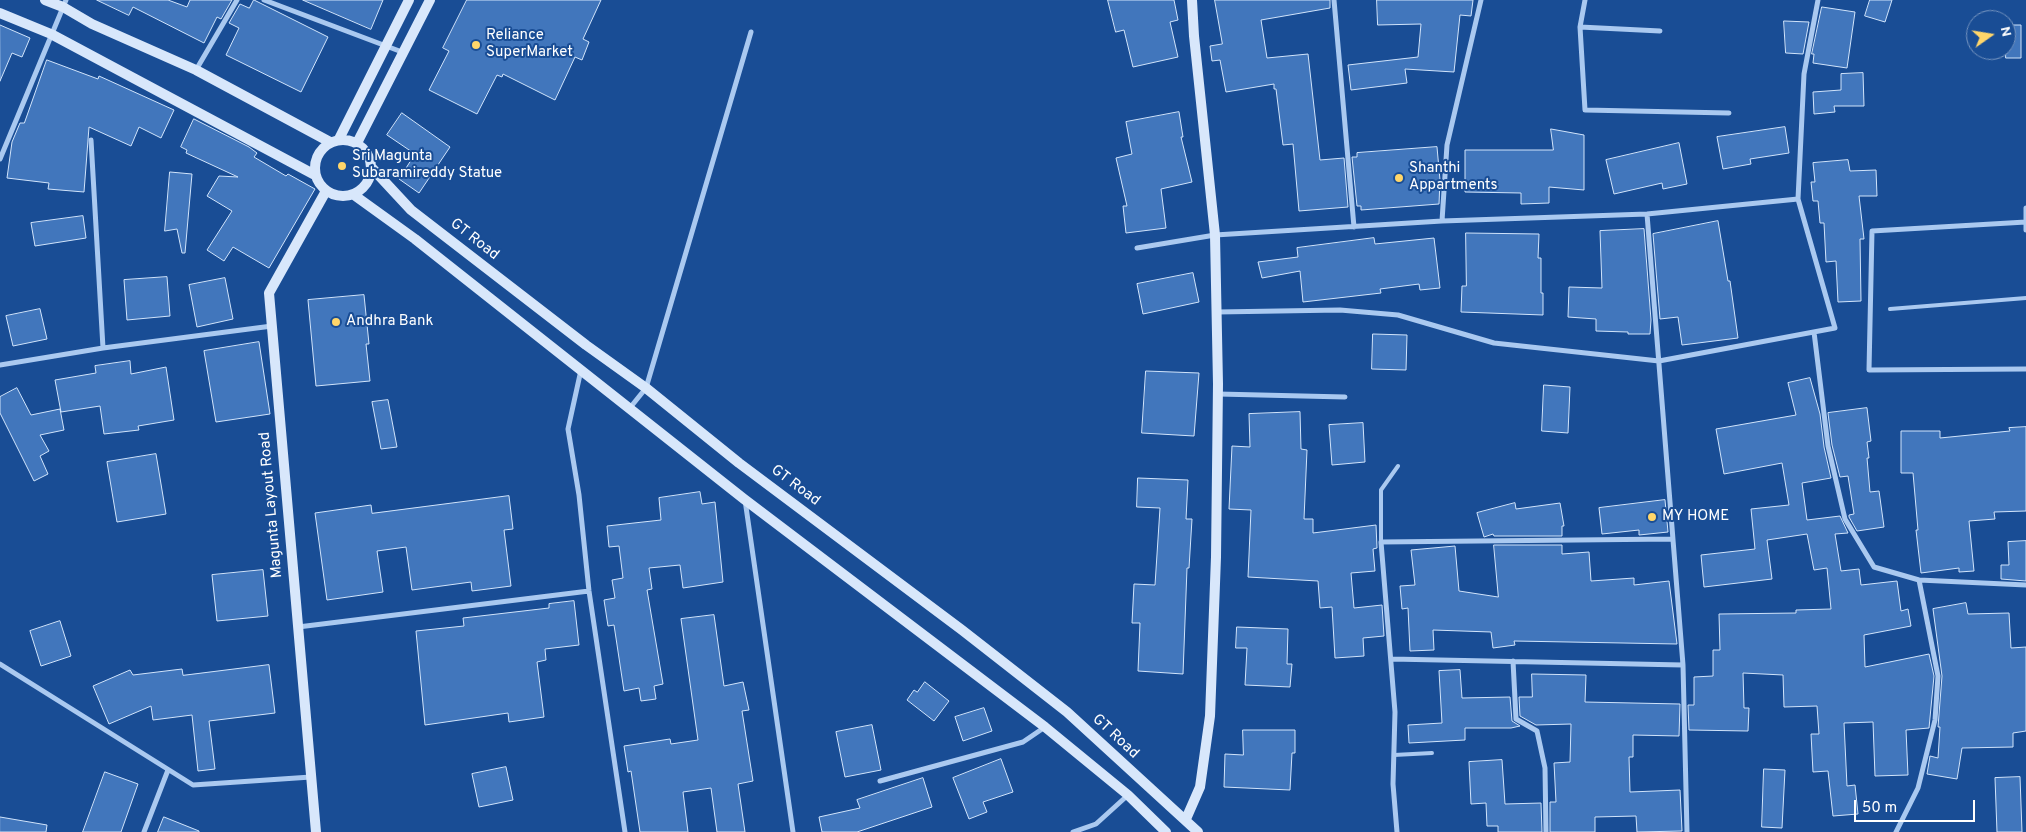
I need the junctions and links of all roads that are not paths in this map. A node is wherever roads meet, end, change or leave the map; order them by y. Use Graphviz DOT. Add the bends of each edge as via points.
graph roads {
  1 [pos="45,0"];
  2 [pos="237,0"];
  3 [pos="264,0"];
  4 [pos="410,0"];
  5 [pos="430,0"];
  6 [pos="1192,0"];
  7 [pos="1334,0"];
  8 [pos="1480,0"];
  9 [pos="1586,0"];
  10 [pos="1818,0"];
  11 [pos="65,4"];
  12 [pos="0,13"];
  13 [pos="1580,27"];
  14 [pos="1660,31"];
  15 [pos="752,32"];
  16 [pos="51,34"];
  17 [pos="386,46"];
  18 [pos="402,52"];
  19 [pos="196,70"];
  20 [pos="1729,113"];
  21 [pos="91,140"];
  22 [pos="334,141"];
  23 [pos="357,143"];
  24 [pos="0,159"];
  25 [pos="372,168"];
  26 [pos="316,175"];
  27 [pos="326,191"];
  28 [pos="354,195"];
  29 [pos="1798,199"];
  30 [pos="2026,208"];
  31 [pos="1647,214"];
  32 [pos="1442,221"];
  33 [pos="2025,222"];
  34 [pos="1354,226"];
  35 [pos="2026,230"];
  36 [pos="1215,235"];
  37 [pos="1136,248"];
  38 [pos="2026,298"];
  39 [pos="1890,309"];
  40 [pos="1217,312"];
  41 [pos="272,326"];
  42 [pos="1814,332"];
  43 [pos="103,348"];
  44 [pos="1659,361"];
  45 [pos="0,365"];
  46 [pos="2026,369"];
  47 [pos="580,370"];
  48 [pos="646,388"];
  49 [pos="1218,394"];
  50 [pos="1345,397"];
  51 [pos="629,409"];
  52 [pos="1398,466"];
  53 [pos="744,499"];
  54 [pos="1673,539"];
  55 [pos="1381,542"];
  56 [pos="1919,580"];
  57 [pos="2026,585"];
  58 [pos="589,591"];
  59 [pos="298,627"];
  60 [pos="1391,659"];
  61 [pos="1513,662"];
  62 [pos="0,664"];
  63 [pos="1683,665"];
  64 [pos="1045,727"];
  65 [pos="1432,753"];
  66 [pos="1394,755"];
  67 [pos="168,770"];
  68 [pos="311,777"];
  69 [pos="880,780"];
  70 [pos="1128,795"];
  71 [pos="1186,819"];
  72 [pos="144,832"];
  73 [pos="316,832"];
  74 [pos="625,832"];
  75 [pos="793,832"];
  76 [pos="1073,832"];
  77 [pos="1166,832"];
  78 [pos="1198,832"];
  79 [pos="1397,832"];
  80 [pos="1546,832"];
  81 [pos="1687,832"];
  82 [pos="1896,832"];
  1 -- 11 [label="main road"];
  2 -- 19 [label="street"];
  3 -- 17 [label="street"];
  4 -- 17 [label="main road"];
  5 -- 18 [label="main road"];
  6 -- 36 [label="main road"];
  7 -- 34 [label="street"];
  8 -- 32 [label="street" via="1446,145"];
  9 -- 13 [label="street"];
  10 -- 29 [label="street" via="1804,74"];
  11 -- 16 [label="street"];
  11 -- 19 [label="main road" via="92,24"];
  12 -- 16 [label="main road"];
  13 -- 14 [label="street"];
  13 -- 20 [label="street" via="1585,110"];
  15 -- 48 [label="street"];
  16 -- 24 [label="street"];
  16 -- 26 [label="main road"];
  17 -- 18 [label="street"];
  17 -- 22 [label="main road"];
  18 -- 23 [label="main road"];
  19 -- 22 [label="main road"];
  21 -- 43 [label="street"];
  22 -- 23 [label="main road"];
  22 -- 26 [label="main road" via="317,156"];
  23 -- 25 [label="main road" via="368,153"];
  25 -- 28 [label="main road" via="367,184"];
  25 -- 48 [label="main road, GT Road" via="412,210"];
  26 -- 27 [label="main road"];
  27 -- 28 [label="main road" via="344,197"];
  27 -- 41 [label="main road, Magunta Layout Road" via="268,293"];
  28 -- 47 [label="main road" via="415,239"];
  29 -- 31 [label="street"];
  29 -- 42 [label="street" via="1835,328"];
  30 -- 33 [label="street"];
  31 -- 32 [label="street"];
  31 -- 44 [label="street"];
  32 -- 34 [label="street"];
  33 -- 35 [label="street"];
  33 -- 46 [label="street" via="1872,231 1869,370"];
  34 -- 36 [label="street"];
  36 -- 37 [label="street"];
  36 -- 40 [label="main road"];
  38 -- 39 [label="lane"];
  40 -- 44 [label="street" via="1340,310 1398,315 1494,343"];
  40 -- 49 [label="main road"];
  41 -- 43 [label="street"];
  41 -- 59 [label="main road, Magunta Layout Road"];
  42 -- 44 [label="street"];
  42 -- 56 [label="street" via="1828,446 1845,519 1874,567"];
  43 -- 45 [label="street"];
  44 -- 54 [label="street"];
  47 -- 51 [label="main road"];
  47 -- 58 [label="street" via="568,429"];
  48 -- 51 [label="street"];
  48 -- 71 [label="main road, GT Road" via="739,463 1067,712"];
  49 -- 50 [label="street"];
  49 -- 71 [label="main road" via="1210,716 1200,787"];
  51 -- 53 [label="main road"];
  52 -- 55 [label="lane" via="1381,490"];
  53 -- 64 [label="main road"];
  53 -- 75 [label="street"];
  54 -- 55 [label="street"];
  54 -- 63 [label="street"];
  55 -- 60 [label="street"];
  56 -- 57 [label="street"];
  56 -- 82 [label="street" via="1938,676 1935,720 1918,788"];
  58 -- 59 [label="street"];
  58 -- 74 [label="street"];
  59 -- 68 [label="main road, Magunta Layout Road"];
  60 -- 61 [label="street"];
  60 -- 66 [label="street"];
  61 -- 63 [label="street"];
  61 -- 80 [label="street" via="1516,719 1536,731 1545,768"];
  62 -- 67 [label="street"];
  63 -- 81 [label="street"];
  64 -- 69 [label="street" via="1023,742"];
  64 -- 70 [label="main road"];
  65 -- 66 [label="lane"];
  66 -- 79 [label="street"];
  67 -- 68 [label="street" via="193,785"];
  67 -- 72 [label="street"];
  68 -- 73 [label="main road, Magunta Layout Road"];
  70 -- 76 [label="street" via="1096,824"];
  70 -- 77 [label="main road"];
  71 -- 78 [label="main road, GT Road"];
}
